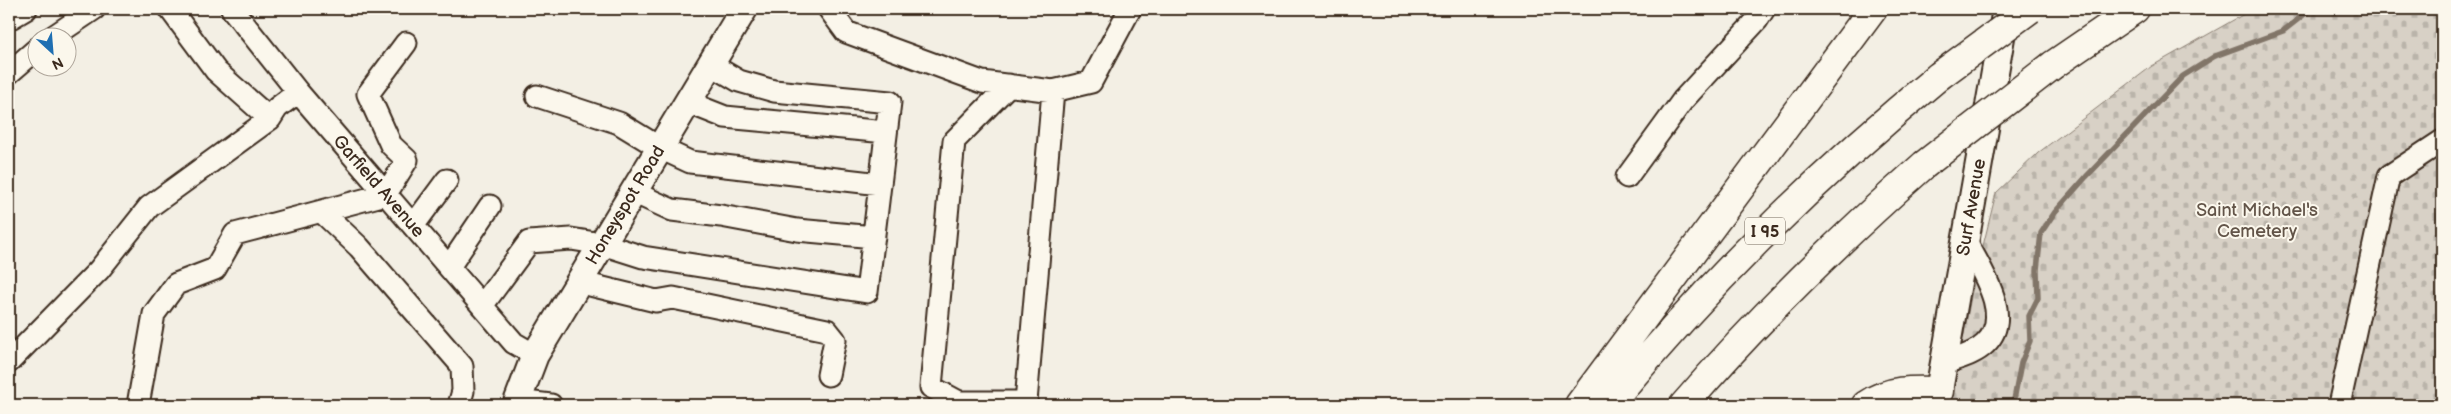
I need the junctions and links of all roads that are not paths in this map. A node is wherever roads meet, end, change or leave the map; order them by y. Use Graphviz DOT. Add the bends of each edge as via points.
graph roads {
  1 [pos="26,9"];
  2 [pos="94,9"];
  3 [pos="170,9"];
  4 [pos="232,9"];
  5 [pos="744,9"];
  6 [pos="829,9"];
  7 [pos="1130,9"];
  8 [pos="1764,9"];
  9 [pos="1873,9"];
  10 [pos="2006,9"];
  11 [pos="2030,9"];
  12 [pos="2135,9"];
  13 [pos="9,19"];
  14 [pos="66,28"];
  15 [pos="406,43"];
  16 [pos="28,57"];
  17 [pos="710,64"];
  18 [pos="9,73"];
  19 [pos="1010,85"];
  20 [pos="1053,91"];
  21 [pos="298,92"];
  22 [pos="537,96"];
  23 [pos="687,102"];
  24 [pos="270,120"];
  25 [pos="886,132"];
  26 [pos="2442,142"];
  27 [pos="660,148"];
  28 [pos="1627,177"];
  29 [pos="447,180"];
  30 [pos="880,184"];
  31 [pos="633,192"];
  32 [pos="386,194"];
  33 [pos="490,206"];
  34 [pos="322,212"];
  35 [pos="413,226"];
  36 [pos="874,237"];
  37 [pos="1965,239"];
  38 [pos="602,244"];
  39 [pos="449,267"];
  40 [pos="578,282"];
  41 [pos="482,306"];
  42 [pos="535,355"];
  43 [pos="9,362"];
  44 [pos="1943,364"];
  45 [pos="828,374"];
  46 [pos="1938,398"];
  47 [pos="516,403"];
  48 [pos="138,405"];
  49 [pos="459,405"];
  50 [pos="551,405"];
  51 [pos="1579,405"];
  52 [pos="1608,405"];
  53 [pos="1684,405"];
  54 [pos="1866,405"];
  55 [pos="2339,405"];
  1 -- 13 [label="street"];
  2 -- 14 [label="street"];
  3 -- 24 [label="street" via="216,71"];
  4 -- 21 [label="street, Garfield Avenue"];
  5 -- 17 [label="main road, Honeyspot Road"];
  6 -- 19 [label="street" via="846,32 982,82"];
  7 -- 20 [label="street" via="1091,82"];
  8 -- 28 [label="street" via="1683,100"];
  9 -- 51 [label="highway"];
  10 -- 37 [label="main road, Surf Avenue"];
  11 -- 52 [label="highway, I 95, bridge" via="1939,76 1786,210 1690,309"];
  12 -- 53 [label="highway, bridge" via="2053,66 1924,165 1812,267"];
  15 -- 32 [label="street" via="368,94 391,145 407,160"];
  16 -- 18 [label="street"];
  17 -- 23 [label="main road, Honeyspot Road"];
  17 -- 25 [label="street" via="739,81 774,91 890,102"];
  19 -- 20 [label="street"];
  19 -- 20 [label="street" via="954,141 931,387 959,402 1026,402"];
  21 -- 24 [label="street" via="277,108"];
  21 -- 32 [label="street, Garfield Avenue"];
  22 -- 27 [label="street" via="619,123"];
  23 -- 25 [label="street" via="725,117"];
  23 -- 27 [label="main road, Honeyspot Road"];
  24 -- 43 [label="street" via="149,207 99,270"];
  25 -- 30 [label="street"];
  26 -- 55 [label="street" via="2389,176"];
  27 -- 30 [label="street" via="690,162"];
  27 -- 31 [label="main road, Honeyspot Road"];
  29 -- 35 [label="street"];
  30 -- 36 [label="street"];
  31 -- 36 [label="street" via="672,210 797,230"];
  31 -- 38 [label="main road, Honeyspot Road"];
  32 -- 34 [label="street"];
  32 -- 35 [label="street, Garfield Avenue"];
  33 -- 39 [label="street"];
  34 -- 48 [label="street" via="235,234 215,269 176,284 154,314"];
  34 -- 49 [label="street" via="359,247 462,366"];
  35 -- 39 [label="street, Garfield Avenue"];
  36 -- 38 [label="street" via="867,292 643,257"];
  37 -- 44 [label="main road, Surf Avenue"];
  37 -- 44 [label="street" via="1994,298 1997,311 1995,329 1978,349"];
  38 -- 40 [label="main road, Honeyspot Road"];
  38 -- 41 [label="street" via="571,239 529,242"];
  39 -- 41 [label="street, Garfield Avenue"];
  40 -- 42 [label="main road, Honeyspot Road"];
  40 -- 45 [label="street" via="656,301 673,298 827,330 835,340"];
  41 -- 42 [label="street, Garfield Avenue" via="514,343"];
  42 -- 47 [label="main road, Honeyspot Road"];
  44 -- 46 [label="main road, Surf Avenue"];
  46 -- 54 [label="highway" via="1897,392"];
  47 -- 50 [label="street"];
}
